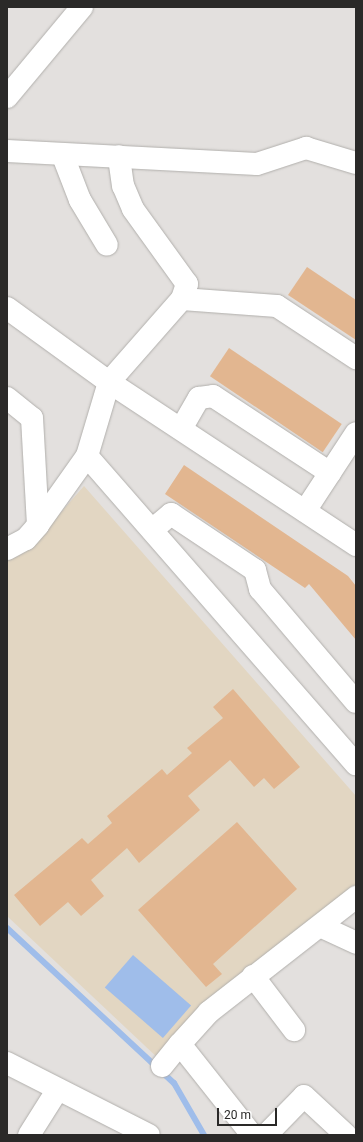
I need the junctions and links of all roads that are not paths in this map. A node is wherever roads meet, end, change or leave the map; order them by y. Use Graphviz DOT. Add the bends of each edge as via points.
graph roads {
  1 [pos="82,7"];
  2 [pos="7,98"];
  3 [pos="7,151"];
  4 [pos="63,156"];
  5 [pos="119,156"];
  6 [pos="356,163"];
  7 [pos="107,245"];
  8 [pos="182,299"];
  9 [pos="7,308"];
  10 [pos="356,358"];
  11 [pos="109,382"];
  12 [pos="7,398"];
  13 [pos="181,429"];
  14 [pos="356,433"];
  15 [pos="87,456"];
  16 [pos="330,473"];
  17 [pos="305,511"];
  18 [pos="38,525"];
  19 [pos="152,530"];
  20 [pos="356,546"];
  21 [pos="7,549"];
  22 [pos="356,702"];
  23 [pos="356,764"];
  24 [pos="356,897"];
  25 [pos="320,926"];
  26 [pos="356,943"];
  27 [pos="253,976"];
  28 [pos="294,1030"];
  29 [pos="180,1044"];
  30 [pos="7,1063"];
  31 [pos="162,1066"];
  32 [pos="58,1089"];
  33 [pos="29,1135"];
  34 [pos="149,1135"];
  35 [pos="252,1135"];
  36 [pos="266,1135"];
  37 [pos="346,1135"];
  1 -- 2 [label="street"];
  3 -- 4 [label="street"];
  4 -- 5 [label="street"];
  4 -- 7 [label="street" via="80,200"];
  5 -- 6 [label="street" via="257,164 306,148"];
  5 -- 8 [label="street" via="123,186 134,209 187,284"];
  8 -- 10 [label="street" via="277,306"];
  8 -- 11 [label="street"];
  9 -- 11 [label="street"];
  11 -- 13 [label="street"];
  11 -- 15 [label="street"];
  12 -- 18 [label="street" via="32,418"];
  13 -- 16 [label="street" via="198,398 213,396"];
  13 -- 17 [label="street"];
  14 -- 16 [label="street"];
  15 -- 18 [label="street"];
  15 -- 19 [label="street"];
  16 -- 17 [label="street"];
  17 -- 20 [label="street"];
  18 -- 21 [label="street" via="26,539"];
  19 -- 22 [label="street" via="171,514 255,570 260,589"];
  19 -- 23 [label="street"];
  24 -- 25 [label="street"];
  25 -- 26 [label="street"];
  25 -- 27 [label="street"];
  27 -- 28 [label="street"];
  27 -- 29 [label="street" via="209,1012"];
  29 -- 31 [label="street"];
  29 -- 35 [label="street"];
  30 -- 32 [label="street"];
  32 -- 33 [label="street"];
  32 -- 34 [label="street"];
  36 -- 37 [label="street" via="304,1096"];
}
